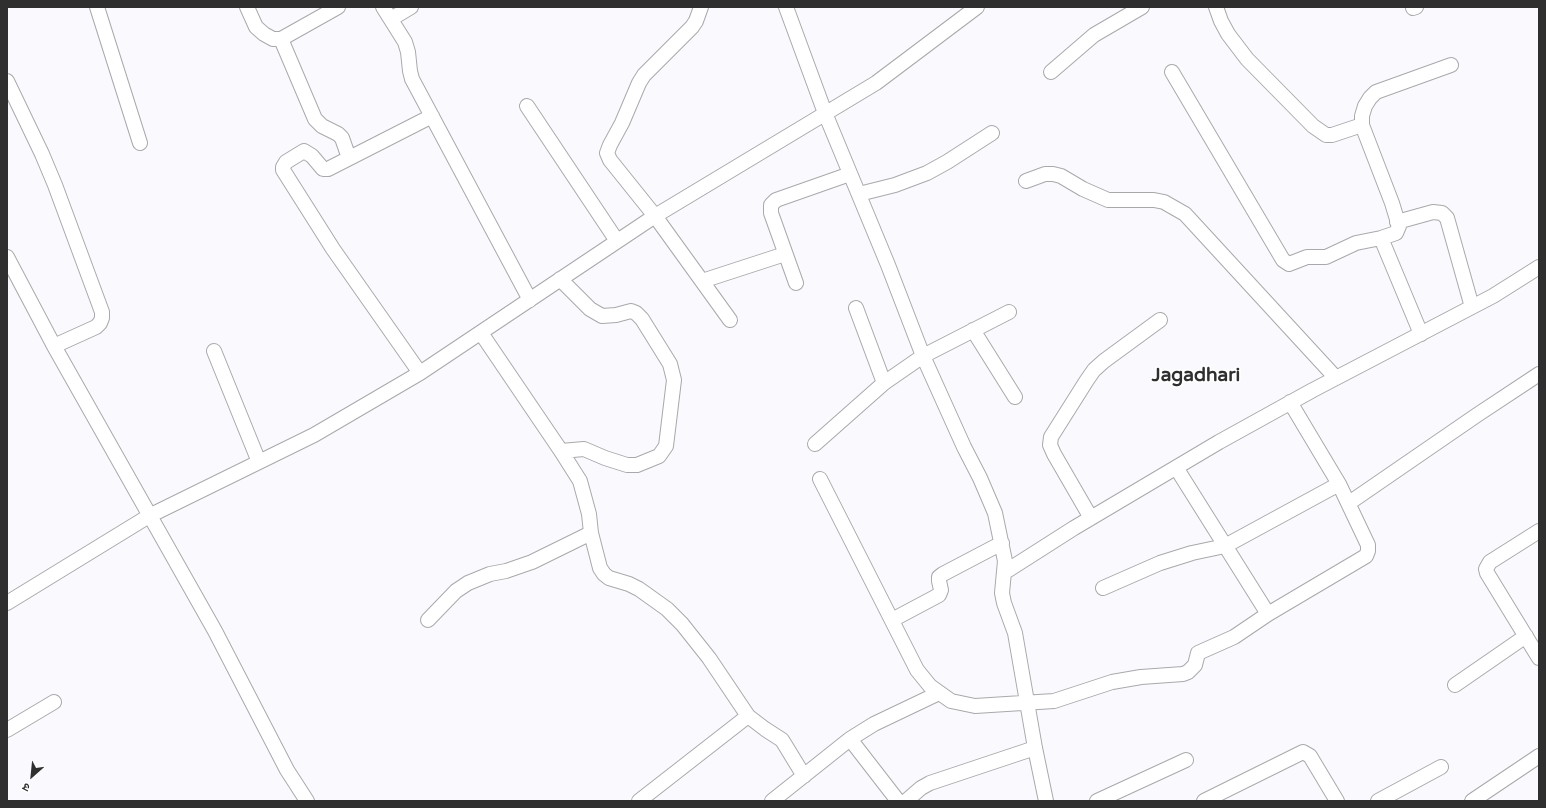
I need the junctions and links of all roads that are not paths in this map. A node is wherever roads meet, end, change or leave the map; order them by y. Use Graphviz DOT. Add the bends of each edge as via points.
graph roads {
  1 [pos="97,7"];
  2 [pos="246,7"];
  3 [pos="338,7"];
  4 [pos="383,7"];
  5 [pos="411,7"];
  6 [pos="701,7"];
  7 [pos="786,7"];
  8 [pos="1142,7"];
  9 [pos="1216,7"];
  10 [pos="968,10"];
  11 [pos="391,19"];
  12 [pos="281,39"];
  13 [pos="1451,65"];
  14 [pos="1051,72"];
  15 [pos="1172,72"];
  16 [pos="7,81"];
  17 [pos="527,106"];
  18 [pos="825,113"];
  19 [pos="432,116"];
  20 [pos="1362,125"];
  21 [pos="992,133"];
  22 [pos="140,143"];
  23 [pos="349,158"];
  24 [pos="850,174"];
  25 [pos="1026,181"];
  26 [pos="859,194"];
  27 [pos="655,216"];
  28 [pos="1397,222"];
  29 [pos="1382,238"];
  30 [pos="617,241"];
  31 [pos="786,254"];
  32 [pos="7,257"];
  33 [pos="1539,267"];
  34 [pos="560,279"];
  35 [pos="702,281"];
  36 [pos="796,283"];
  37 [pos="530,300"];
  38 [pos="1472,307"];
  39 [pos="856,308"];
  40 [pos="1009,312"];
  41 [pos="730,320"];
  42 [pos="1160,320"];
  43 [pos="973,330"];
  44 [pos="481,333"];
  45 [pos="1421,334"];
  46 [pos="54,346"];
  47 [pos="214,351"];
  48 [pos="923,356"];
  49 [pos="420,373"];
  50 [pos="1539,374"];
  51 [pos="1336,378"];
  52 [pos="884,383"];
  53 [pos="1015,396"];
  54 [pos="1290,402"];
  55 [pos="814,444"];
  56 [pos="561,451"];
  57 [pos="259,462"];
  58 [pos="1177,469"];
  59 [pos="820,479"];
  60 [pos="1339,484"];
  61 [pos="1349,503"];
  62 [pos="149,516"];
  63 [pos="1092,518"];
  64 [pos="1539,531"];
  65 [pos="591,533"];
  66 [pos="1002,543"];
  67 [pos="1225,546"];
  68 [pos="1005,572"];
  69 [pos="1103,588"];
  70 [pos="7,603"];
  71 [pos="1268,614"];
  72 [pos="428,620"];
  73 [pos="892,620"];
  74 [pos="1526,636"];
  75 [pos="1539,658"];
  76 [pos="1455,685"];
  77 [pos="939,693"];
  78 [pos="54,702"];
  79 [pos="1027,703"];
  80 [pos="748,716"];
  81 [pos="7,730"];
  82 [pos="850,739"];
  83 [pos="1035,748"];
  84 [pos="1539,756"];
  85 [pos="1186,760"];
  86 [pos="1441,767"];
  87 [pos="804,776"];
  88 [pos="307,801"];
  89 [pos="639,801"];
  90 [pos="772,801"];
  91 [pos="898,801"];
  92 [pos="906,801"];
  93 [pos="1046,801"];
  94 [pos="1097,801"];
  95 [pos="1204,801"];
  96 [pos="1337,801"];
  97 [pos="1378,801"];
  98 [pos="1472,801"];
  1 -- 22 [label="street"];
  2 -- 12 [label="street" via="256,27 273,39"];
  3 -- 12 [label="street"];
  4 -- 11 [label="street"];
  5 -- 11 [label="street"];
  6 -- 27 [label="street" via="692,27 641,79 608,153 610,160"];
  7 -- 18 [label="street"];
  8 -- 14 [label="street" via="1094,35"];
  9 -- 20 [label="street" via="1228,34 1247,59 1316,130 1332,135"];
  10 -- 18 [label="street" via="876,83"];
  11 -- 19 [label="street" via="405,42 412,79"];
  12 -- 23 [label="street" via="315,119 342,138"];
  13 -- 20 [label="street" via="1376,92 1365,106"];
  15 -- 29 [label="street" via="1286,263 1293,264 1307,257 1326,257 1356,243"];
  16 -- 46 [label="street" via="55,185 102,312 100,324"];
  17 -- 30 [label="street"];
  18 -- 24 [label="street"];
  18 -- 27 [label="street"];
  19 -- 23 [label="street"];
  19 -- 37 [label="street"];
  20 -- 28 [label="street"];
  21 -- 26 [label="street" via="927,173 895,185"];
  23 -- 49 [label="street" via="323,169 304,151 286,162 283,170 333,249"];
  24 -- 26 [label="street"];
  24 -- 31 [label="street" via="776,200 771,205 771,213"];
  25 -- 51 [label="street" via="1045,174 1053,174 1108,200 1154,200 1164,202 1185,214"];
  26 -- 48 [label="street"];
  27 -- 30 [label="street"];
  27 -- 35 [label="street"];
  28 -- 29 [label="street" via="1399,226 1396,233"];
  28 -- 38 [label="street" via="1433,212 1442,213 1446,218"];
  29 -- 45 [label="street"];
  30 -- 34 [label="street"];
  31 -- 35 [label="street"];
  31 -- 36 [label="street"];
  32 -- 46 [label="street"];
  33 -- 38 [label="street"];
  34 -- 37 [label="street"];
  34 -- 56 [label="street" via="590,309 602,316 631,311 636,313 670,364 674,380 666,446 659,456 637,465 627,465 584,449"];
  35 -- 41 [label="street"];
  37 -- 44 [label="street"];
  38 -- 45 [label="street"];
  39 -- 52 [label="street"];
  40 -- 43 [label="street"];
  42 -- 63 [label="street" via="1094,370 1051,437 1050,445 1054,454"];
  43 -- 48 [label="street"];
  43 -- 53 [label="street"];
  44 -- 49 [label="street"];
  44 -- 56 [label="street"];
  45 -- 51 [label="street"];
  46 -- 62 [label="street"];
  47 -- 57 [label="street"];
  48 -- 52 [label="street"];
  48 -- 66 [label="street" via="986,491 995,513"];
  49 -- 57 [label="street" via="314,435"];
  50 -- 61 [label="street"];
  51 -- 54 [label="street"];
  52 -- 55 [label="street"];
  54 -- 58 [label="street"];
  54 -- 60 [label="street"];
  56 -- 65 [label="street" via="580,481"];
  57 -- 62 [label="street"];
  58 -- 63 [label="street"];
  58 -- 67 [label="street"];
  59 -- 73 [label="street"];
  60 -- 61 [label="street"];
  60 -- 67 [label="street"];
  61 -- 71 [label="street" via="1368,545 1366,556"];
  62 -- 70 [label="street"];
  62 -- 88 [label="street" via="215,631 287,770"];
  63 -- 68 [label="street"];
  64 -- 74 [label="street" via="1490,562 1486,569 1486,573"];
  65 -- 72 [label="street" via="532,562 468,583 456,591"];
  65 -- 80 [label="street" via="604,574 639,589 667,609 709,658"];
  66 -- 68 [label="street"];
  66 -- 73 [label="street" via="943,574 939,581 939,595"];
  67 -- 69 [label="street" via="1160,563"];
  67 -- 71 [label="street"];
  68 -- 79 [label="street" via="1002,593 1015,633"];
  71 -- 79 [label="street" via="1234,637 1198,653 1194,665 1183,674 1112,682 1054,701"];
  73 -- 77 [label="street" via="917,670"];
  74 -- 75 [label="street"];
  74 -- 76 [label="street"];
  77 -- 79 [label="street" via="951,701 974,706"];
  77 -- 82 [label="street" via="880,721"];
  78 -- 81 [label="street"];
  79 -- 83 [label="street"];
  80 -- 87 [label="street" via="782,740"];
  80 -- 89 [label="street"];
  82 -- 87 [label="street"];
  82 -- 91 [label="street"];
  83 -- 92 [label="street" via="930,783"];
  83 -- 93 [label="street"];
  84 -- 98 [label="street"];
  85 -- 94 [label="street"];
  86 -- 97 [label="street"];
  87 -- 90 [label="street"];
  95 -- 96 [label="street" via="1303,752 1310,756"];
}
